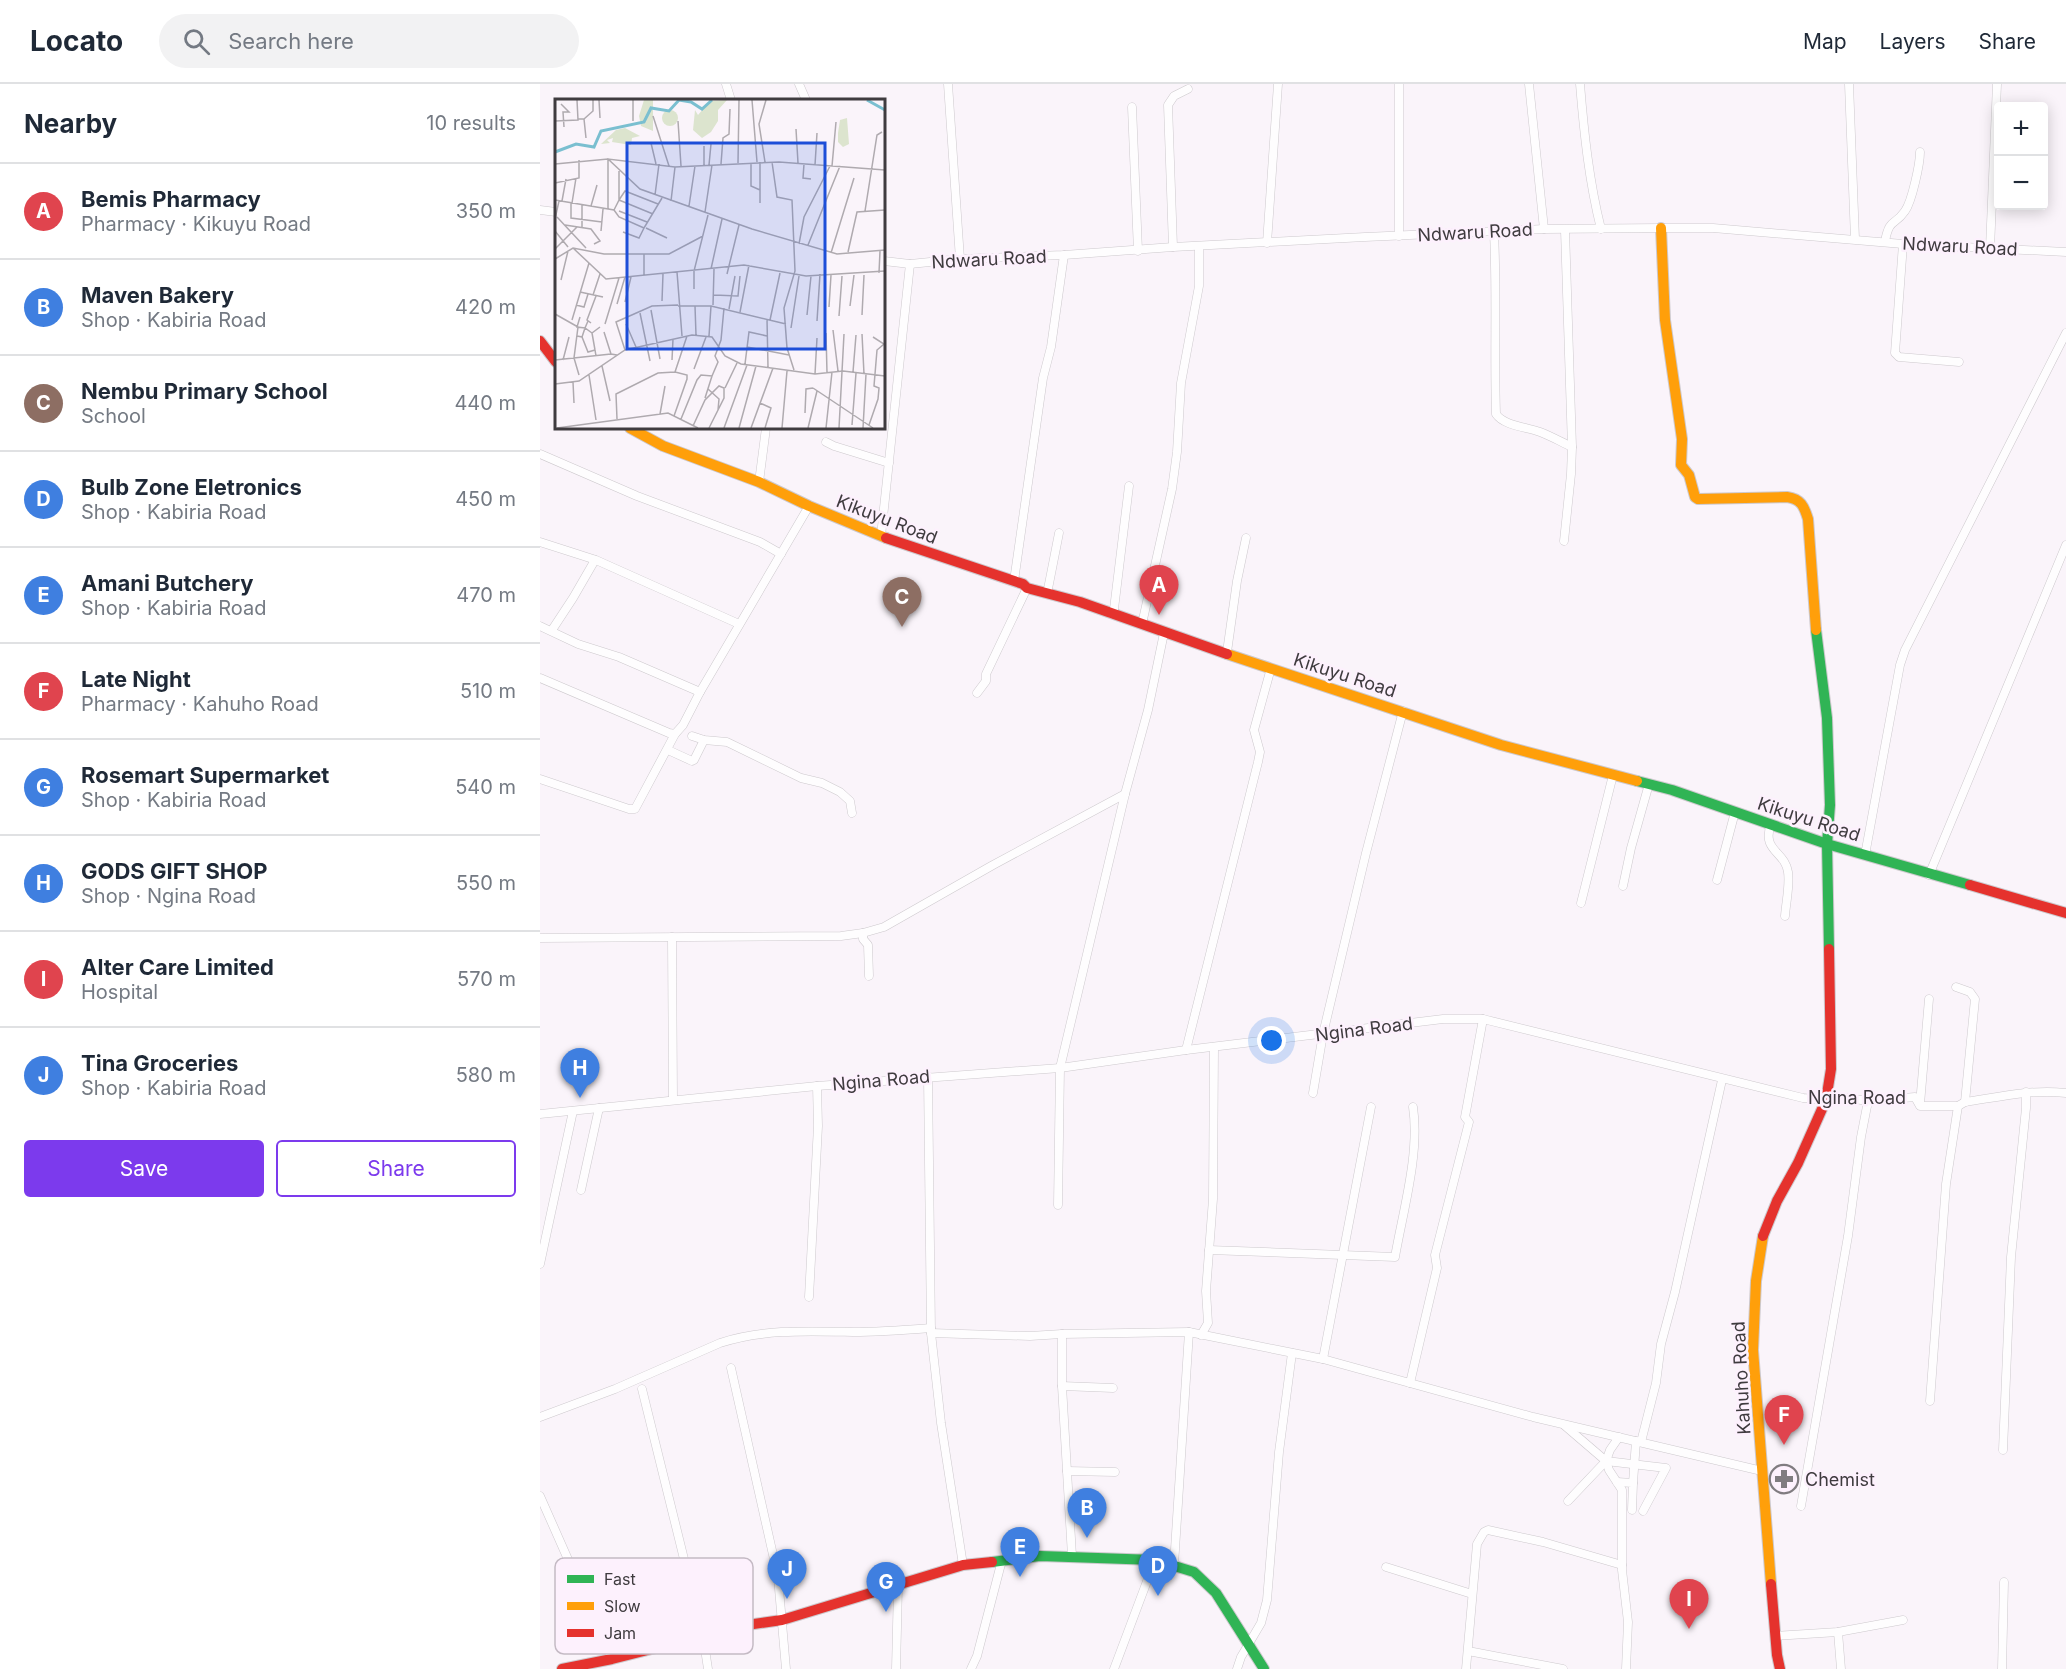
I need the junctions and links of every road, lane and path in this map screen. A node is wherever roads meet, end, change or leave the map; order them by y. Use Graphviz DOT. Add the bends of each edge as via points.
graph roads {
  1 [pos="726,84"];
  2 [pos="799,84"];
  3 [pos="948,84"];
  4 [pos="1278,84"];
  5 [pos="1399,84"];
  6 [pos="1529,84"];
  7 [pos="1580,84"];
  8 [pos="1849,84"];
  9 [pos="1997,84"];
  10 [pos="1188,89"];
  11 [pos="730,99"];
  12 [pos="806,99"];
  13 [pos="1132,107"];
  14 [pos="1920,152"];
  15 [pos="540,210"];
  16 [pos="555,212"];
  17 [pos="1661,228"];
  18 [pos="1545,229"];
  19 [pos="1600,229"];
  20 [pos="1564,230"];
  21 [pos="1494,232"];
  22 [pos="1399,236"];
  23 [pos="1855,239"];
  24 [pos="1885,241"];
  25 [pos="1267,243"];
  26 [pos="1903,244"];
  27 [pos="1173,247"];
  28 [pos="1199,247"];
  29 [pos="1990,248"];
  30 [pos="1138,251"];
  31 [pos="2066,252"];
  32 [pos="1064,255"];
  33 [pos="960,260"];
  34 [pos="885,261"];
  35 [pos="910,264"];
  36 [pos="2066,333"];
  37 [pos="540,341"];
  38 [pos="555,361"];
  39 [pos="1959,362"];
  40 [pos="632,429"];
  41 [pos="766,429"];
  42 [pos="826,442"];
  43 [pos="1572,447"];
  44 [pos="540,454"];
  45 [pos="890,463"];
  46 [pos="759,482"];
  47 [pos="1130,486"];
  48 [pos="809,506"];
  49 [pos="1059,533"];
  50 [pos="881,536"];
  51 [pos="1246,538"];
  52 [pos="1564,541"];
  53 [pos="540,542"];
  54 [pos="2066,545"];
  55 [pos="781,554"];
  56 [pos="595,560"];
  57 [pos="1014,581"];
  58 [pos="1027,588"];
  59 [pos="1047,594"];
  60 [pos="1111,614"];
  61 [pos="739,624"];
  62 [pos="1142,624"];
  63 [pos="540,626"];
  64 [pos="552,630"];
  65 [pos="1164,633"];
  66 [pos="1227,652"];
  67 [pos="1271,668"];
  68 [pos="540,678"];
  69 [pos="700,692"];
  70 [pos="977,693"];
  71 [pos="1403,711"];
  72 [pos="675,734"];
  73 [pos="692,736"];
  74 [pos="704,740"];
  75 [pos="668,750"];
  76 [pos="1613,775"];
  77 [pos="540,779"];
  78 [pos="1649,784"];
  79 [pos="1125,794"];
  80 [pos="1735,812"];
  81 [pos="852,813"];
  82 [pos="1771,824"];
  83 [pos="1827,844"];
  84 [pos="1865,855"];
  85 [pos="1929,874"];
  86 [pos="1717,880"];
  87 [pos="1623,886"];
  88 [pos="1581,903"];
  89 [pos="2066,913"];
  90 [pos="1785,916"];
  91 [pos="863,933"];
  92 [pos="672,937"];
  93 [pos="540,938"];
  94 [pos="869,976"];
  95 [pos="1956,987"];
  96 [pos="1929,999"];
  97 [pos="1483,1019"];
  98 [pos="1323,1034"];
  99 [pos="1214,1047"];
  100 [pos="1186,1050"];
  101 [pos="1060,1068"];
  102 [pos="928,1076"];
  103 [pos="1722,1080"];
  104 [pos="817,1086"];
  105 [pos="2026,1092"];
  106 [pos="1313,1093"];
  107 [pos="2066,1093"];
  108 [pos="673,1100"];
  109 [pos="1826,1100"];
  110 [pos="1868,1101"];
  111 [pos="1961,1104"];
  112 [pos="1920,1106"];
  113 [pos="1371,1107"];
  114 [pos="1413,1107"];
  115 [pos="599,1108"];
  116 [pos="573,1111"];
  117 [pos="540,1114"];
  118 [pos="581,1190"];
  119 [pos="1058,1205"];
  120 [pos="1209,1250"];
  121 [pos="1343,1255"];
  122 [pos="540,1264"];
  123 [pos="809,1297"];
  124 [pos="931,1330"];
  125 [pos="1189,1332"];
  126 [pos="1062,1334"];
  127 [pos="1201,1335"];
  128 [pos="1292,1353"];
  129 [pos="1323,1359"];
  130 [pos="731,1368"];
  131 [pos="1410,1383"];
  132 [pos="1062,1386"];
  133 [pos="1113,1388"];
  134 [pos="642,1389"];
  135 [pos="1930,1401"];
  136 [pos="540,1417"];
  137 [pos="1562,1424"];
  138 [pos="1619,1437"];
  139 [pos="1639,1442"];
  140 [pos="2003,1450"];
  141 [pos="1606,1461"];
  142 [pos="1634,1465"];
  143 [pos="1067,1471"];
  144 [pos="1762,1471"];
  145 [pos="1115,1472"];
  146 [pos="1617,1482"];
  147 [pos="1633,1484"];
  148 [pos="540,1496"];
  149 [pos="1569,1501"];
  150 [pos="1802,1506"];
  151 [pos="1632,1510"];
  152 [pos="1642,1511"];
  153 [pos="1072,1556"];
  154 [pos="567,1558"];
  155 [pos="684,1558"];
  156 [pos="1002,1560"];
  157 [pos="1155,1560"];
  158 [pos="963,1565"];
  159 [pos="1174,1565"];
  160 [pos="1622,1565"];
  161 [pos="1386,1567"];
  162 [pos="2004,1582"];
  163 [pos="898,1586"];
  164 [pos="1472,1594"];
  165 [pos="782,1620"];
  166 [pos="1903,1620"];
  167 [pos="753,1626"];
  168 [pos="1838,1632"];
  169 [pos="1775,1636"];
  170 [pos="1248,1643"];
  171 [pos="1468,1651"];
  172 [pos="610,1654"];
  173 [pos="632,1654"];
  174 [pos="706,1654"];
  175 [pos="612,1659"];
  176 [pos="562,1669"];
  177 [pos="708,1669"];
  178 [pos="786,1669"];
  179 [pos="896,1669"];
  180 [pos="971,1669"];
  181 [pos="1114,1669"];
  182 [pos="1237,1669"];
  183 [pos="1264,1669"];
  184 [pos="1466,1669"];
  185 [pos="1563,1669"];
  186 [pos="1626,1669"];
  187 [pos="1780,1669"];
  188 [pos="1841,1669"];
  189 [pos="2002,1669"];
  1 -- 11 [label="street"];
  2 -- 12 [label="street"];
  3 -- 33 [label="street"];
  4 -- 25 [label="street"];
  5 -- 22 [label="street"];
  6 -- 18 [label="street"];
  7 -- 19 [label="street" via="1586,154"];
  8 -- 23 [label="street"];
  9 -- 29 [label="street"];
  10 -- 27 [label="street" via="1174,96 1168,105"];
  13 -- 30 [label="street"];
  14 -- 24 [label="street" via="1906,210 1890,224"];
  15 -- 16 [label="street"];
  17 -- 19 [label="street, Ndwaru Road"];
  17 -- 23 [label="street, Ndwaru Road"];
  17 -- 83 [label="main road, Kahuho Road" via="1665,320 1682,439 1681,465 1689,474 1695,497 1795,498 1803,504 1808,519 1813,610 1827,718"];
  18 -- 20 [label="street, Ndwaru Road"];
  18 -- 21 [label="street, Ndwaru Road"];
  19 -- 20 [label="street, Ndwaru Road"];
  20 -- 43 [label="street"];
  21 -- 22 [label="street, Ndwaru Road"];
  21 -- 43 [label="street" via="1496,414 1506,422"];
  22 -- 25 [label="street, Ndwaru Road"];
  23 -- 24 [label="street, Ndwaru Road"];
  24 -- 26 [label="street, Ndwaru Road"];
  25 -- 28 [label="street, Ndwaru Road"];
  26 -- 29 [label="street, Ndwaru Road"];
  26 -- 39 [label="street" via="1894,353 1899,357"];
  27 -- 28 [label="street, Ndwaru Road"];
  27 -- 30 [label="street, Ndwaru Road"];
  28 -- 62 [label="street" via="1199,286 1181,383 1172,489"];
  29 -- 31 [label="street, Ndwaru Road"];
  30 -- 32 [label="street, Ndwaru Road"];
  32 -- 33 [label="street, Ndwaru Road"];
  32 -- 57 [label="street"];
  33 -- 35 [label="street, Ndwaru Road"];
  34 -- 35 [label="street, Ndwaru Road"];
  35 -- 45 [label="street"];
  36 -- 84 [label="street" via="1905,650"];
  37 -- 38 [label="main road"];
  40 -- 46 [label="main road, Kikuyu Road" via="663,446"];
  41 -- 46 [label="street"];
  42 -- 45 [label="street"];
  43 -- 52 [label="street"];
  44 -- 55 [label="street" via="760,542"];
  45 -- 50 [label="street"];
  46 -- 48 [label="main road, Kikuyu Road"];
  47 -- 60 [label="street"];
  48 -- 50 [label="main road, Kikuyu Road"];
  48 -- 55 [label="street"];
  49 -- 59 [label="street"];
  50 -- 57 [label="main road, Kikuyu Road"];
  51 -- 66 [label="street"];
  53 -- 56 [label="street"];
  54 -- 85 [label="street"];
  55 -- 61 [label="street"];
  56 -- 61 [label="street"];
  56 -- 64 [label="street"];
  57 -- 58 [label="main road, Kikuyu Road"];
  58 -- 59 [label="main road, Kikuyu Road"];
  58 -- 70 [label="street"];
  59 -- 60 [label="main road, Kikuyu Road"];
  60 -- 62 [label="main road, Kikuyu Road"];
  61 -- 69 [label="street"];
  62 -- 65 [label="main road, Kikuyu Road"];
  63 -- 64 [label="street"];
  64 -- 69 [label="street"];
  65 -- 66 [label="main road, Kikuyu Road"];
  65 -- 79 [label="street"];
  66 -- 67 [label="main road, Kikuyu Road"];
  67 -- 71 [label="main road, Kikuyu Road"];
  67 -- 100 [label="street" via="1254,730 1260,752 1258,762"];
  68 -- 72 [label="street"];
  69 -- 72 [label="street"];
  71 -- 76 [label="main road, Kikuyu Road" via="1501,745"];
  71 -- 98 [label="street"];
  72 -- 75 [label="street"];
  73 -- 74 [label="street"];
  74 -- 75 [label="street" via="692,761"];
  74 -- 81 [label="street" via="734,745 801,778 822,783 850,801"];
  75 -- 77 [label="street" via="635,809"];
  76 -- 78 [label="main road, Kikuyu Road"];
  76 -- 88 [label="street"];
  78 -- 80 [label="main road, Kikuyu Road"];
  78 -- 87 [label="street"];
  79 -- 91 [label="street" via="884,927"];
  79 -- 101 [label="street"];
  80 -- 82 [label="main road, Kikuyu Road"];
  80 -- 86 [label="street"];
  82 -- 83 [label="main road, Kikuyu Road"];
  82 -- 90 [label="street" via="1770,844 1789,872"];
  83 -- 84 [label="main road, Kikuyu Road"];
  83 -- 109 [label="main road, Kahuho Road" via="1832,1051"];
  84 -- 85 [label="main road, Kikuyu Road"];
  85 -- 89 [label="main road, Kikuyu Road"];
  91 -- 92 [label="street"];
  91 -- 94 [label="street" via="868,945"];
  92 -- 93 [label="street"];
  92 -- 108 [label="street"];
  95 -- 111 [label="street" via="1970,992 1975,999"];
  96 -- 112 [label="street"];
  97 -- 98 [label="street, Ngina Road" via="1443,1019"];
  97 -- 103 [label="street, Ngina Road"];
  97 -- 131 [label="street" via="1465,1117 1469,1122 1435,1255 1437,1268"];
  98 -- 99 [label="street, Ngina Road"];
  98 -- 106 [label="street"];
  99 -- 100 [label="street, Ngina Road"];
  99 -- 120 [label="street"];
  100 -- 101 [label="street, Ngina Road"];
  101 -- 102 [label="street, Ngina Road"];
  101 -- 119 [label="street"];
  102 -- 104 [label="street, Ngina Road"];
  102 -- 124 [label="street"];
  103 -- 109 [label="street, Ngina Road"];
  103 -- 139 [label="street" via="1661,1344 1656,1383"];
  104 -- 108 [label="street, Ngina Road"];
  104 -- 123 [label="street"];
  105 -- 107 [label="street, Ngina Road"];
  105 -- 111 [label="street, Ngina Road"];
  105 -- 140 [label="street" via="2011,1257"];
  108 -- 115 [label="street, Ngina Road"];
  109 -- 110 [label="street, Ngina Road" via="1841,1097"];
  109 -- 144 [label="main road, Kahuho Road" via="1777,1201 1761,1247 1753,1350"];
  110 -- 112 [label="street, Ngina Road" via="1915,1097"];
  110 -- 150 [label="street"];
  111 -- 112 [label="street, Ngina Road"];
  111 -- 135 [label="street" via="1946,1184"];
  113 -- 121 [label="street"];
  114 -- 121 [label="street" via="1414,1150 1395,1257"];
  115 -- 116 [label="street, Ngina Road"];
  115 -- 118 [label="street"];
  116 -- 117 [label="street, Ngina Road"];
  116 -- 122 [label="street"];
  120 -- 121 [label="street"];
  120 -- 127 [label="street" via="1208,1323"];
  121 -- 129 [label="street"];
  124 -- 126 [label="street"];
  124 -- 136 [label="street" via="789,1331 736,1338"];
  124 -- 158 [label="street"];
  125 -- 126 [label="street"];
  125 -- 127 [label="street"];
  125 -- 159 [label="street"];
  126 -- 132 [label="street"];
  127 -- 128 [label="street"];
  128 -- 129 [label="street"];
  128 -- 170 [label="street" via="1267,1600 1261,1623"];
  129 -- 131 [label="street"];
  130 -- 165 [label="street" via="778,1577"];
  131 -- 137 [label="street"];
  132 -- 133 [label="street"];
  132 -- 143 [label="street"];
  134 -- 155 [label="street"];
  137 -- 138 [label="street"];
  137 -- 141 [label="street"];
  138 -- 139 [label="street"];
  138 -- 141 [label="street"];
  139 -- 142 [label="street"];
  139 -- 144 [label="street"];
  141 -- 142 [label="street"];
  141 -- 146 [label="street"];
  141 -- 149 [label="street"];
  142 -- 147 [label="street"];
  142 -- 152 [label="street" via="1666,1468"];
  143 -- 145 [label="street"];
  143 -- 153 [label="street"];
  144 -- 169 [label="main road, Kahuho Road"];
  146 -- 147 [label="street"];
  146 -- 160 [label="street" via="1622,1490"];
  147 -- 151 [label="street"];
  148 -- 154 [label="street"];
  153 -- 156 [label="main road"];
  153 -- 157 [label="main road"];
  156 -- 158 [label="main road"];
  156 -- 180 [label="street"];
  157 -- 159 [label="main road"];
  157 -- 181 [label="street"];
  158 -- 163 [label="main road"];
  159 -- 170 [label="main road" via="1194,1572 1216,1593"];
  160 -- 164 [label="street" via="1488,1530 1477,1544"];
  160 -- 186 [label="street" via="1628,1622"];
  161 -- 164 [label="street"];
  162 -- 189 [label="street"];
  163 -- 165 [label="main road"];
  163 -- 179 [label="street"];
  164 -- 171 [label="street"];
  165 -- 167 [label="main road"];
  165 -- 178 [label="street"];
  166 -- 168 [label="street"];
  168 -- 169 [label="street"];
  168 -- 188 [label="street"];
  169 -- 187 [label="main road, Kahuho Road"];
  170 -- 182 [label="street"];
  170 -- 183 [label="main road"];
  171 -- 184 [label="street"];
  171 -- 185 [label="street"];
  172 -- 175 [label="street"];
  173 -- 175 [label="main road"];
  174 -- 177 [label="street"];
  175 -- 176 [label="main road"];
}
